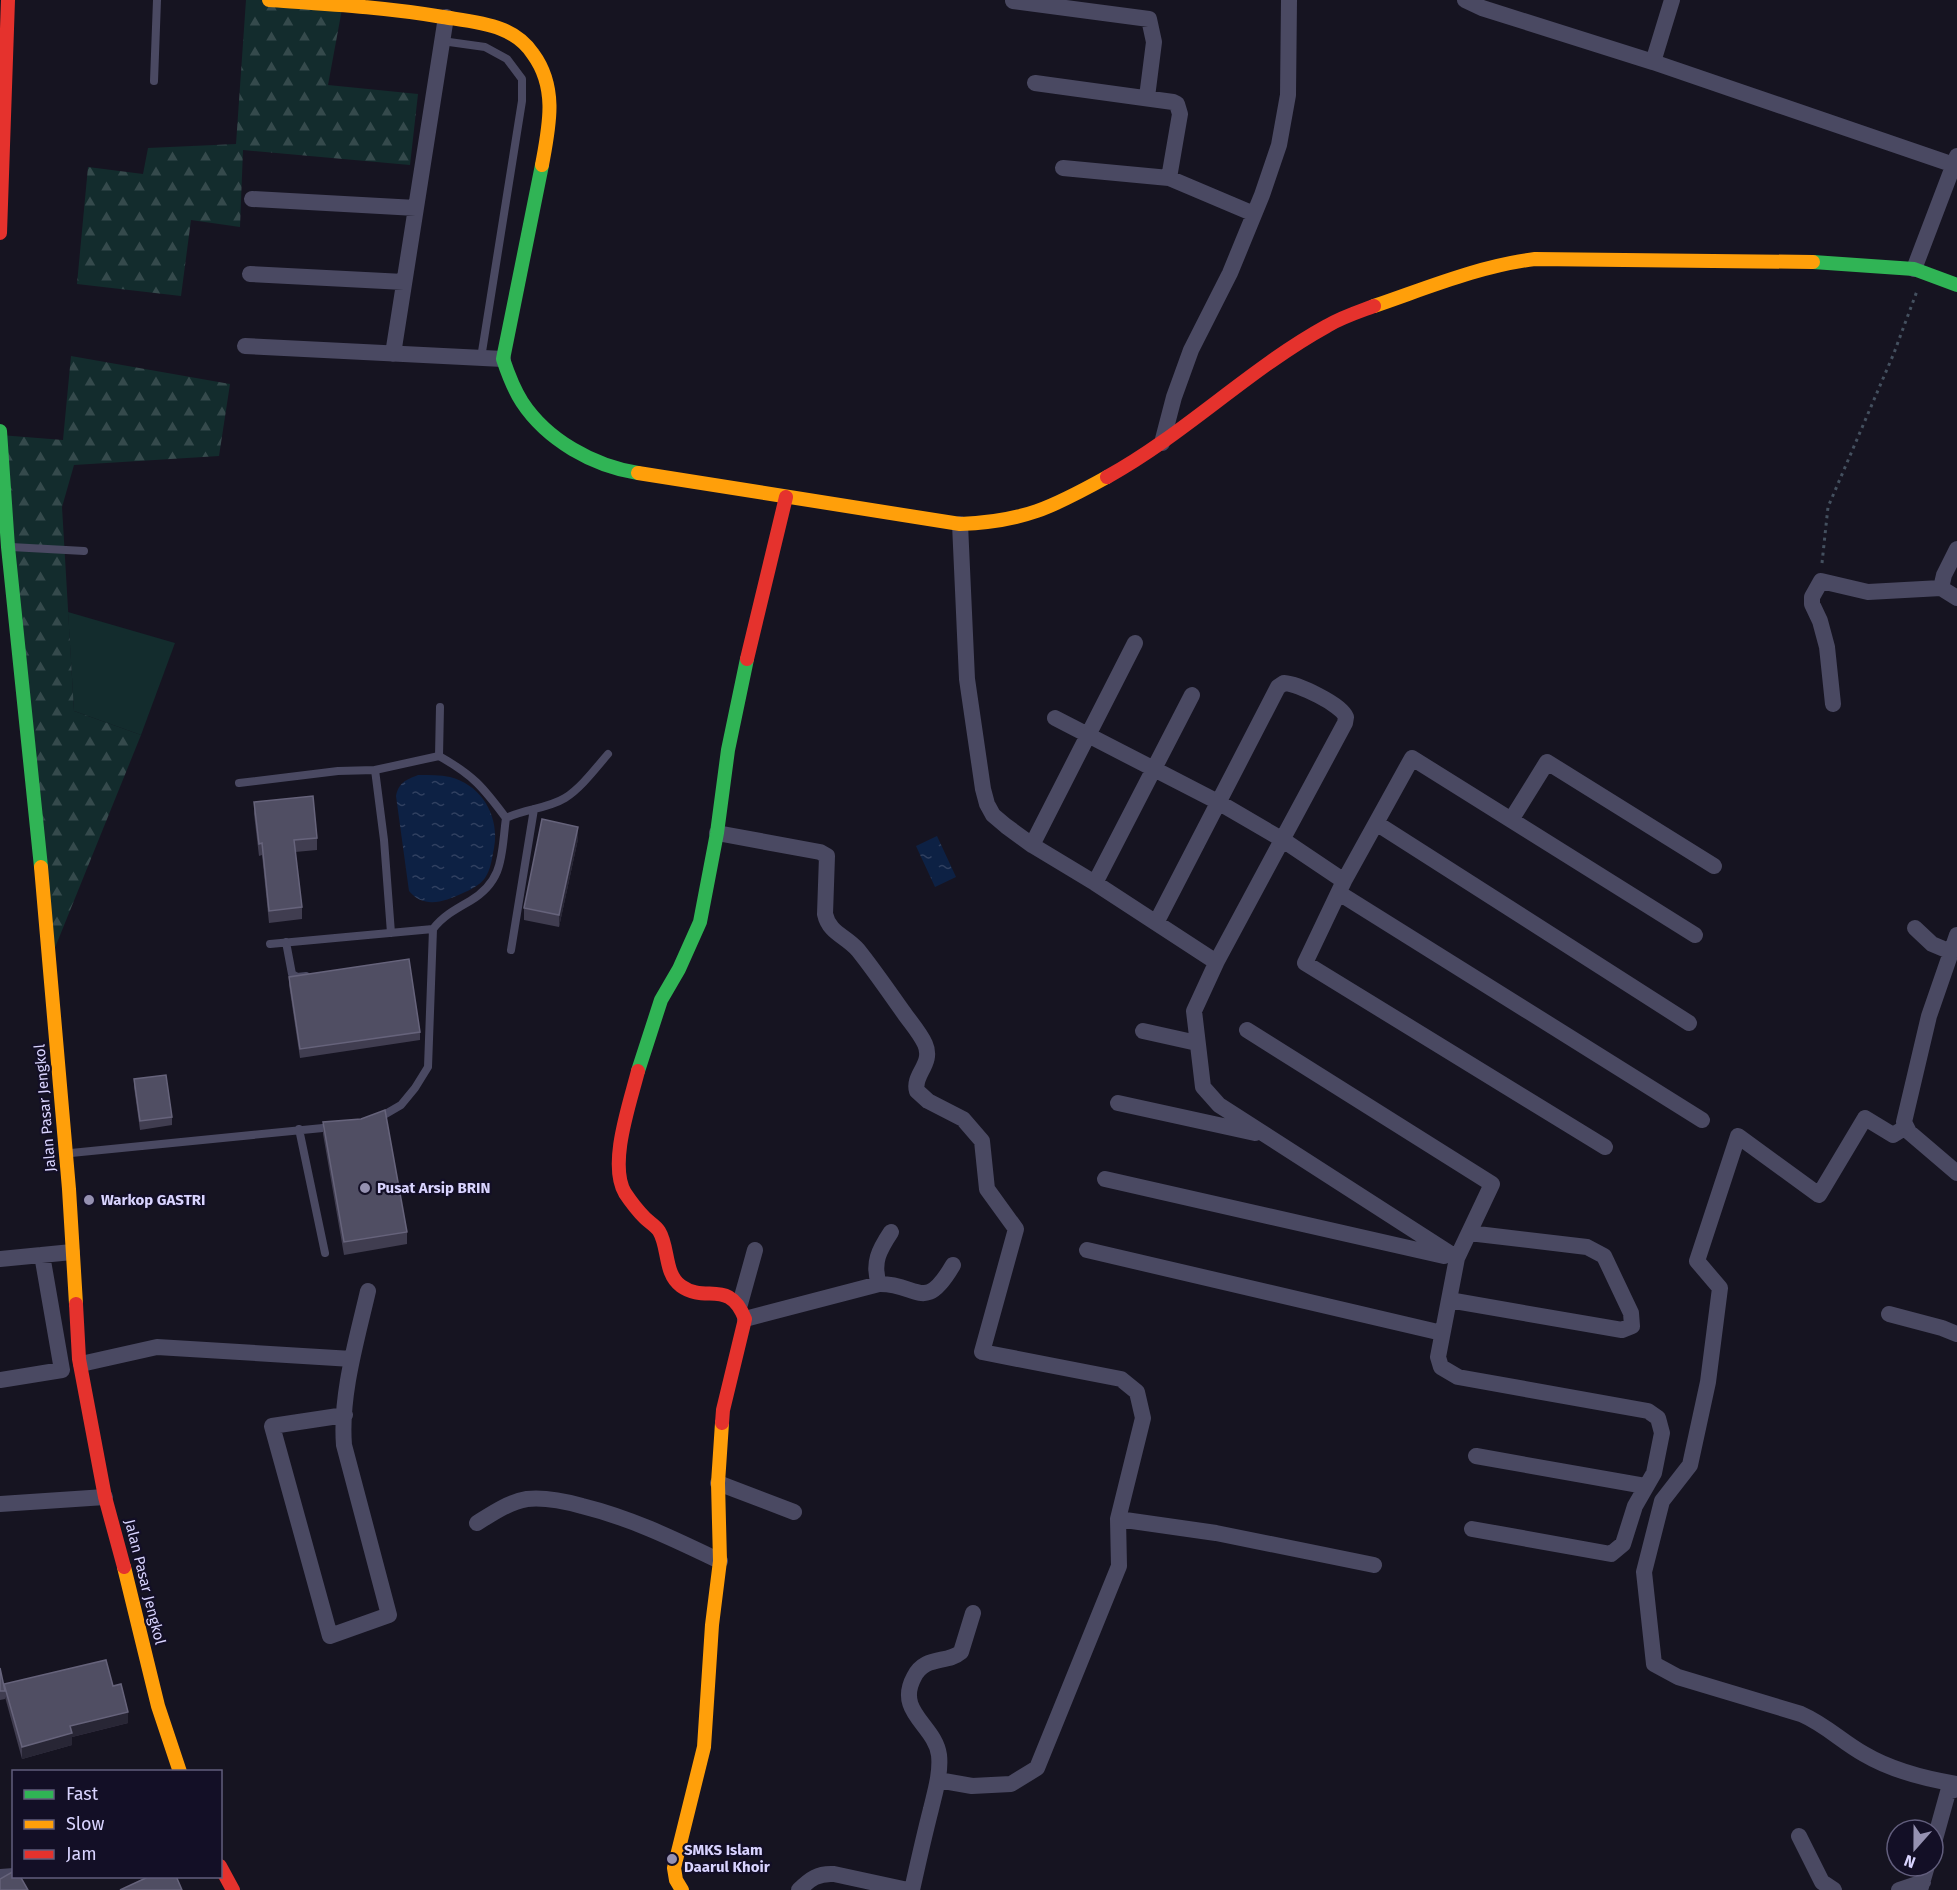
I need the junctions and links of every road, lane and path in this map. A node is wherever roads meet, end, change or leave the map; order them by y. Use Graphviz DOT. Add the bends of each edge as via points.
graph roads {
  1 [pos="8,0"];
  2 [pos="157,0"];
  3 [pos="269,0"];
  4 [pos="1289,0"];
  5 [pos="1465,0"];
  6 [pos="1672,0"];
  7 [pos="1013,1"];
  8 [pos="446,17"];
  9 [pos="442,41"];
  10 [pos="1653,62"];
  11 [pos="154,81"];
  12 [pos="1035,83"];
  13 [pos="1147,97"];
  14 [pos="1955,160"];
  15 [pos="1064,168"];
  16 [pos="1169,178"];
  17 [pos="252,199"];
  18 [pos="1,206"];
  19 [pos="416,208"];
  20 [pos="1254,214"];
  21 [pos="0,233"];
  22 [pos="1919,271"];
  23 [pos="250,274"];
  24 [pos="404,282"];
  25 [pos="1957,285"];
  26 [pos="245,346"];
  27 [pos="393,354"];
  28 [pos="481,358"];
  29 [pos="504,359"];
  30 [pos="0,431"];
  31 [pos="1162,443"];
  32 [pos="786,497"];
  33 [pos="960,524"];
  34 [pos="8,547"];
  35 [pos="1957,549"];
  36 [pos="84,551"];
  37 [pos="1821,581"];
  38 [pos="1941,588"];
  39 [pos="1957,598"];
  40 [pos="1135,643"];
  41 [pos="1192,695"];
  42 [pos="1833,704"];
  43 [pos="440,707"];
  44 [pos="1055,718"];
  45 [pos="1088,735"];
  46 [pos="609,754"];
  47 [pos="439,756"];
  48 [pos="1155,769"];
  49 [pos="375,770"];
  50 [pos="239,783"];
  51 [pos="1218,802"];
  52 [pos="534,809"];
  53 [pos="506,818"];
  54 [pos="1511,820"];
  55 [pos="1376,823"];
  56 [pos="717,833"];
  57 [pos="1283,840"];
  58 [pos="1032,845"];
  59 [pos="1714,866"];
  60 [pos="1095,883"];
  61 [pos="1342,887"];
  62 [pos="1156,922"];
  63 [pos="1915,928"];
  64 [pos="433,929"];
  65 [pos="391,933"];
  66 [pos="1957,934"];
  67 [pos="1695,935"];
  68 [pos="286,942"];
  69 [pos="270,944"];
  70 [pos="511,950"];
  71 [pos="1951,952"];
  72 [pos="1217,961"];
  73 [pos="320,973"];
  74 [pos="1689,1023"];
  75 [pos="1247,1030"];
  76 [pos="1143,1031"];
  77 [pos="1197,1043"];
  78 [pos="1118,1103"];
  79 [pos="1702,1120"];
  80 [pos="370,1122"];
  81 [pos="340,1126"];
  82 [pos="1906,1128"];
  83 [pos="299,1129"];
  84 [pos="1267,1136"];
  85 [pos="1605,1146"];
  86 [pos="66,1154"];
  87 [pos="1957,1173"];
  88 [pos="1105,1179"];
  89 [pos="891,1232"];
  90 [pos="1469,1233"];
  91 [pos="755,1250"];
  92 [pos="1087,1250"];
  93 [pos="72,1252"];
  94 [pos="325,1253"];
  95 [pos="42,1255"];
  96 [pos="1457,1258"];
  97 [pos="0,1259"];
  98 [pos="953,1265"];
  99 [pos="879,1284"];
  100 [pos="368,1291"];
  101 [pos="1449,1300"];
  102 [pos="742,1312"];
  103 [pos="1889,1314"];
  104 [pos="1442,1333"];
  105 [pos="1957,1334"];
  106 [pos="352,1359"];
  107 [pos="81,1365"];
  108 [pos="0,1380"];
  109 [pos="345,1415"];
  110 [pos="1476,1456"];
  111 [pos="718,1483"];
  112 [pos="1645,1486"];
  113 [pos="105,1497"];
  114 [pos="0,1504"];
  115 [pos="794,1512"];
  116 [pos="1118,1519"];
  117 [pos="477,1523"];
  118 [pos="1472,1528"];
  119 [pos="720,1561"];
  120 [pos="1374,1565"];
  121 [pos="973,1613"];
  122 [pos="179,1770"];
  123 [pos="938,1780"];
  124 [pos="1957,1784"];
  125 [pos="1957,1789"];
  126 [pos="1941,1818"];
  127 [pos="1799,1836"];
  128 [pos="222,1870"];
  129 [pos="1923,1879"];
  130 [pos="233,1890"];
  131 [pos="682,1890"];
  132 [pos="799,1890"];
  133 [pos="910,1890"];
  134 [pos="1834,1890"];
  135 [pos="1899,1890"];
  1 -- 18 [label="street"];
  2 -- 11 [label="lane"];
  3 -- 8 [label="street" via="397,9"];
  4 -- 20 [label="street" via="1288,95 1279,145"];
  5 -- 10 [label="street"];
  6 -- 10 [label="street"];
  7 -- 13 [label="street" via="1149,19 1154,42"];
  8 -- 9 [label="street"];
  8 -- 29 [label="street" via="499,26 518,38 533,54 549,87 550,123"];
  9 -- 19 [label="street"];
  9 -- 28 [label="lane" via="485,46 507,59 522,80 522,101"];
  10 -- 14 [label="street"];
  12 -- 13 [label="street"];
  13 -- 16 [label="street" via="1173,102 1179,108"];
  14 -- 22 [label="street"];
  15 -- 16 [label="street"];
  16 -- 20 [label="street"];
  17 -- 19 [label="street"];
  18 -- 21 [label="street"];
  19 -- 24 [label="street"];
  20 -- 31 [label="street" via="1230,273 1191,350"];
  22 -- 25 [label="street"];
  22 -- 31 [label="street" via="1780,260 1572,258 1502,265 1430,285 1328,325 1249,377"];
  22 -- 37 [label="path" via="1894,353 1828,507"];
  23 -- 24 [label="street"];
  24 -- 27 [label="street"];
  26 -- 27 [label="street"];
  27 -- 28 [label="street"];
  28 -- 29 [label="street"];
  29 -- 32 [label="street" via="514,388 533,416 552,436 590,460 623,471"];
  30 -- 34 [label="street, Jalan Pasar Jengkol"];
  31 -- 33 [label="street" via="1135,462 1040,511 990,523"];
  32 -- 33 [label="street"];
  32 -- 56 [label="street" via="728,750"];
  33 -- 58 [label="street" via="967,679 983,789 993,815"];
  34 -- 36 [label="lane"];
  34 -- 86 [label="street, Jalan Pasar Jengkol"];
  35 -- 38 [label="street"];
  37 -- 38 [label="street" via="1868,592"];
  37 -- 42 [label="street" via="1812,604 1827,647"];
  38 -- 39 [label="street"];
  40 -- 45 [label="street"];
  41 -- 48 [label="street"];
  43 -- 47 [label="lane"];
  44 -- 45 [label="street"];
  45 -- 48 [label="street"];
  45 -- 58 [label="street"];
  46 -- 52 [label="lane" via="565,798"];
  47 -- 49 [label="lane"];
  47 -- 53 [label="lane" via="482,786"];
  48 -- 51 [label="street"];
  48 -- 60 [label="street"];
  49 -- 50 [label="lane"];
  49 -- 65 [label="lane"];
  51 -- 57 [label="street"];
  51 -- 57 [label="street" via="1278,687 1284,683 1296,685 1340,708 1345,723"];
  51 -- 62 [label="street"];
  52 -- 53 [label="lane"];
  52 -- 70 [label="lane"];
  53 -- 64 [label="lane" via="494,880 482,894 440,920"];
  54 -- 55 [label="street" via="1412,758"];
  54 -- 59 [label="street" via="1546,762"];
  54 -- 67 [label="street"];
  55 -- 61 [label="street"];
  55 -- 74 [label="street"];
  56 -- 102 [label="street" via="697,930 661,1000 640,1062 619,1151 620,1174 630,1201 659,1231 671,1273 679,1286 731,1297"];
  56 -- 116 [label="street" via="827,856 827,923 855,947 925,1044 927,1061 916,1081 917,1091 963,1119 982,1141 987,1189 1016,1229 982,1352 1121,1378 1137,1392 1143,1418"];
  57 -- 61 [label="street"];
  57 -- 72 [label="street"];
  58 -- 60 [label="street"];
  60 -- 62 [label="street"];
  61 -- 79 [label="street"];
  61 -- 85 [label="street" via="1305,963"];
  62 -- 72 [label="street"];
  63 -- 71 [label="street" via="1932,944"];
  64 -- 65 [label="lane"];
  64 -- 80 [label="lane" via="428,1067 401,1105"];
  65 -- 68 [label="lane"];
  66 -- 71 [label="street"];
  68 -- 69 [label="lane"];
  68 -- 73 [label="lane" via="292,974 297,977"];
  71 -- 82 [label="street" via="1929,1016 1905,1116"];
  72 -- 77 [label="street" via="1194,1011"];
  75 -- 90 [label="street" via="1492,1184"];
  76 -- 77 [label="street"];
  77 -- 84 [label="street" via="1203,1087 1219,1105"];
  78 -- 84 [label="street"];
  81 -- 83 [label="lane"];
  82 -- 87 [label="street"];
  82 -- 124 [label="street" via="1893,1135 1865,1118 1819,1195 1738,1136 1697,1261 1720,1288 1708,1382 1690,1465 1662,1501 1644,1572 1654,1664 1678,1677 1801,1714 1887,1765"];
  83 -- 86 [label="lane"];
  83 -- 94 [label="lane"];
  84 -- 96 [label="street"];
  86 -- 93 [label="street, Jalan Pasar Jengkol"];
  88 -- 96 [label="street"];
  89 -- 99 [label="street" via="875,1263"];
  90 -- 96 [label="street"];
  90 -- 101 [label="street" via="1587,1247 1604,1256 1631,1313 1632,1326 1622,1330"];
  91 -- 102 [label="street"];
  92 -- 104 [label="street"];
  93 -- 95 [label="street"];
  93 -- 107 [label="street, Jalan Pasar Jengkol"];
  95 -- 97 [label="street"];
  95 -- 108 [label="street" via="62,1370"];
  96 -- 101 [label="street"];
  98 -- 99 [label="street" via="942,1284 930,1291 914,1292"];
  99 -- 102 [label="street"];
  100 -- 106 [label="street"];
  101 -- 104 [label="street"];
  102 -- 111 [label="street" via="723,1410"];
  103 -- 105 [label="street"];
  104 -- 112 [label="street" via="1438,1357 1441,1367 1458,1377 1648,1411 1658,1418 1662,1433 1654,1473"];
  106 -- 107 [label="street" via="157,1347"];
  106 -- 109 [label="street"];
  107 -- 113 [label="street, Jalan Pasar Jengkol"];
  109 -- 109 [label="street" via="272,1426 330,1636 389,1615 344,1445"];
  110 -- 112 [label="street"];
  111 -- 115 [label="street"];
  111 -- 119 [label="street"];
  112 -- 118 [label="street" via="1623,1544 1611,1554"];
  113 -- 114 [label="street"];
  113 -- 122 [label="street, Jalan Pasar Jengkol" via="158,1706"];
  116 -- 120 [label="street" via="1216,1533"];
  116 -- 123 [label="street" via="1119,1566 1037,1768 1011,1784 972,1786"];
  117 -- 119 [label="street" via="513,1503 557,1500 662,1532"];
  119 -- 131 [label="street" via="704,1747 674,1868"];
  121 -- 123 [label="street" via="961,1652 923,1666 910,1687 912,1710 939,1753"];
  123 -- 133 [label="street"];
  125 -- 126 [label="street" via="1948,1792"];
  127 -- 134 [label="street" via="1822,1882"];
  128 -- 130 [label="street"];
  129 -- 135 [label="street"];
  132 -- 133 [label="street" via="815,1876 825,1874"];
}
